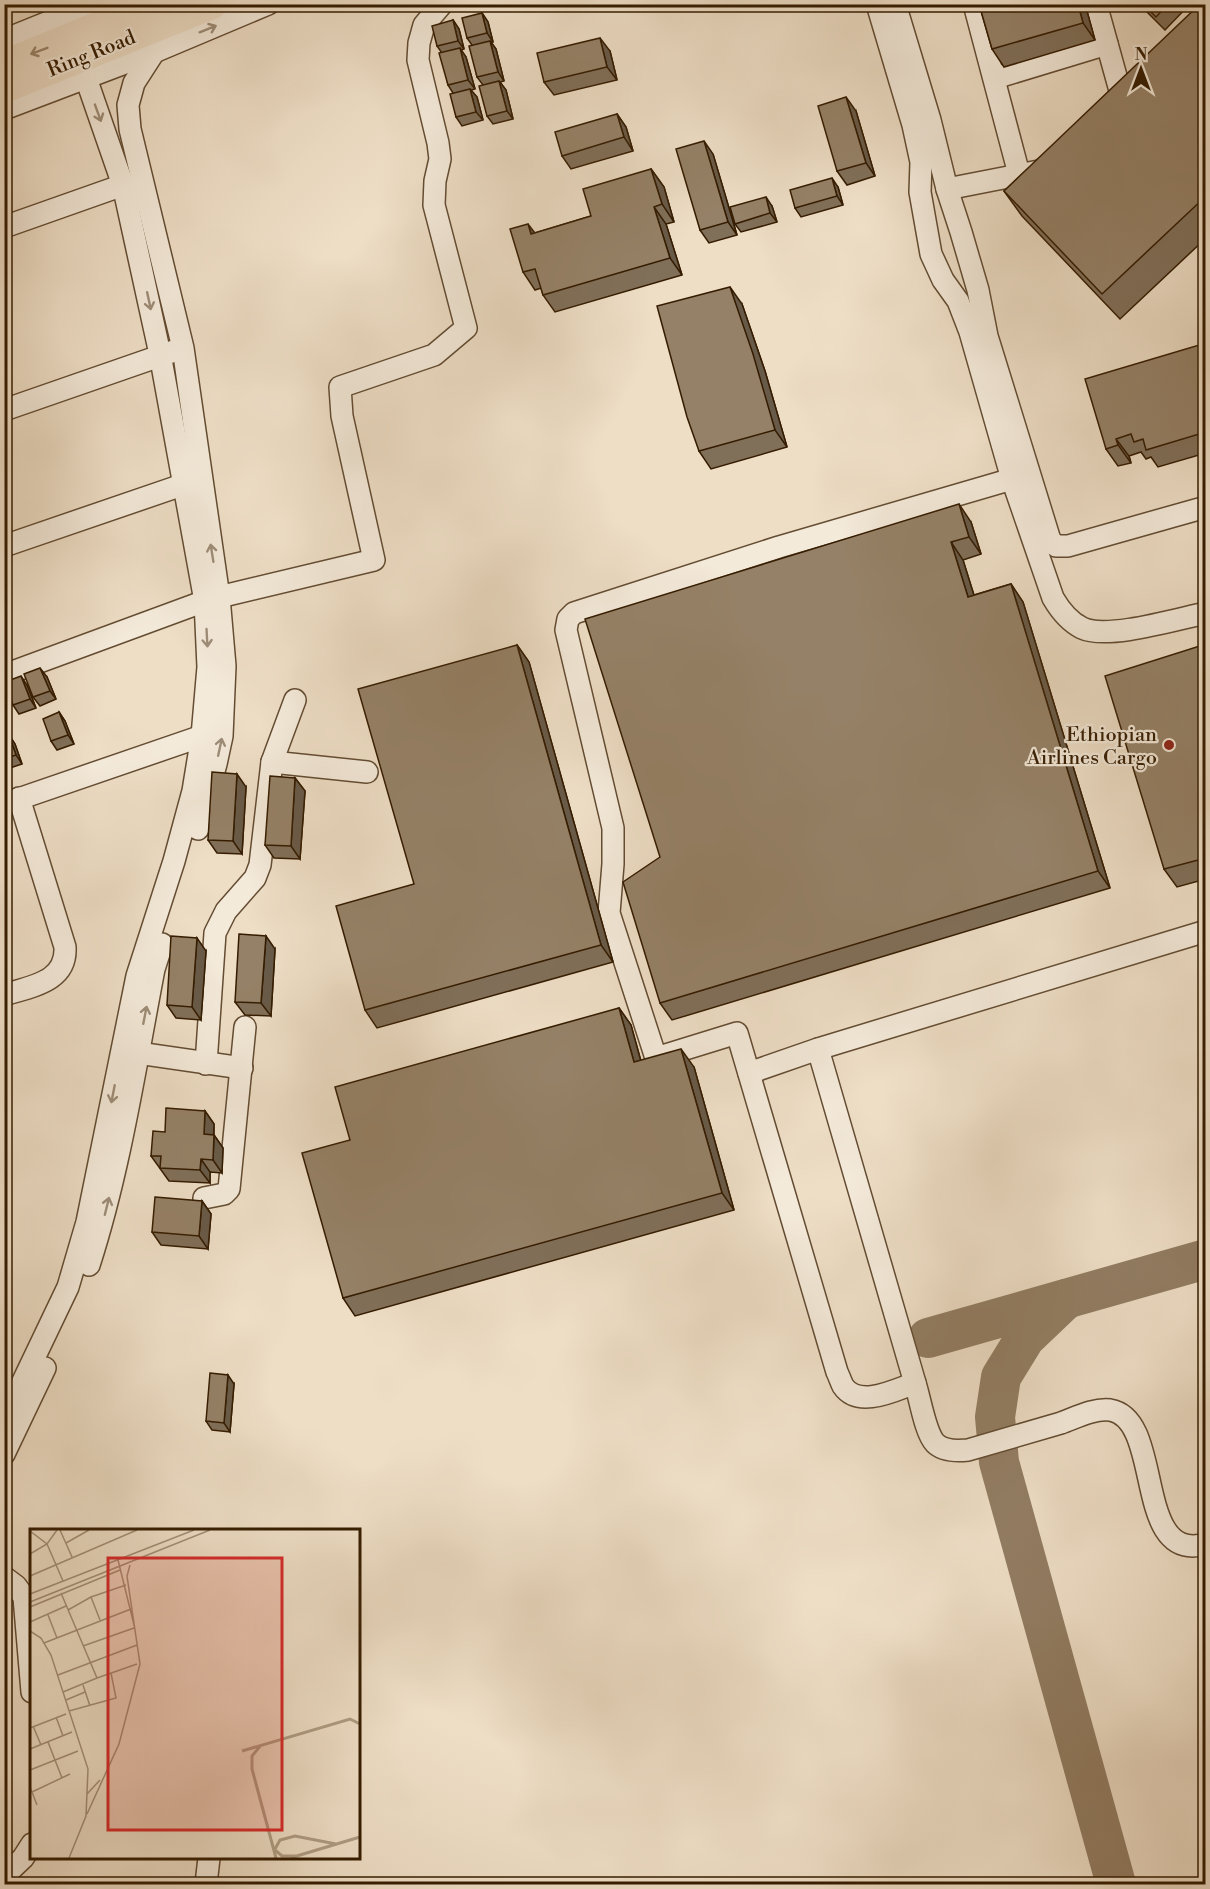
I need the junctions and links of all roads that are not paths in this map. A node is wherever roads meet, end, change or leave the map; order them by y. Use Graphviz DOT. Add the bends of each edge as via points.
graph roads {
  1 [pos="93,4"];
  2 [pos="153,4"];
  3 [pos="212,4"];
  4 [pos="268,4"];
  5 [pos="442,4"];
  6 [pos="877,4"];
  7 [pos="895,4"];
  8 [pos="974,4"];
  9 [pos="1096,4"];
  10 [pos="4,40"];
  11 [pos="1107,44"];
  12 [pos="154,52"];
  13 [pos="79,54"];
  14 [pos="4,65"];
  15 [pos="995,78"];
  16 [pos="4,88"];
  17 [pos="1140,89"];
  18 [pos="1124,105"];
  19 [pos="4,109"];
  20 [pos="4,117"];
  21 [pos="1108,120"];
  22 [pos="1066,157"];
  23 [pos="1019,174"];
  24 [pos="123,185"];
  25 [pos="946,189"];
  26 [pos="4,227"];
  27 [pos="183,348"];
  28 [pos="160,354"];
  29 [pos="4,410"];
  30 [pos="1012,479"];
  31 [pos="185,484"];
  32 [pos="1206,507"];
  33 [pos="4,546"];
  34 [pos="212,599"];
  35 [pos="1206,613"];
  36 [pos="4,675"];
  37 [pos="295,700"];
  38 [pos="202,736"];
  39 [pos="272,762"];
  40 [pos="367,772"];
  41 [pos="12,801"];
  42 [pos="1206,931"];
  43 [pos="4,995"];
  44 [pos="244,1027"];
  45 [pos="818,1049"];
  46 [pos="138,1053"];
  47 [pos="206,1064"];
  48 [pos="242,1068"];
  49 [pos="749,1073"];
  50 [pos="204,1198"];
  51 [pos="915,1383"];
  52 [pos="4,1421"];
  53 [pos="4,1454"];
  54 [pos="1206,1544"];
  55 [pos="4,1577"];
  56 [pos="30,1668"];
  57 [pos="30,1847"];
  58 [pos="209,1859"];
  59 [pos="4,1876"];
  60 [pos="206,1884"];
  1 -- 13 [label="street"];
  2 -- 13 [label="highway, Ring Road"];
  3 -- 13 [label="highway, Ring Road"];
  12 -- 4 [label="street, one-way"];
  5 -- 34 [label="street" via="424,24 418,60 440,159 434,205 465,328 434,355 340,387 342,416 374,560"];
  6 -- 30 [label="street" via="913,125 932,254 970,332"];
  7 -- 25 [label="street"];
  8 -- 15 [label="street"];
  9 -- 11 [label="street"];
  10 -- 13 [label="street"];
  11 -- 15 [label="street"];
  11 -- 18 [label="street"];
  12 -- 13 [label="street"];
  12 -- 27 [label="street" via="134,83 128,105 130,129"];
  13 -- 14 [label="highway, Ring Road, one-way"];
  13 -- 16 [label="highway, Ring Road"];
  13 -- 19 [label="street"];
  13 -- 20 [label="street"];
  13 -- 24 [label="street, one-way"];
  15 -- 23 [label="street"];
  17 -- 18 [label="street"];
  18 -- 21 [label="street"];
  22 -- 23 [label="street" via="1039,171"];
  23 -- 25 [label="street"];
  24 -- 26 [label="street"];
  24 -- 28 [label="street, one-way"];
  25 -- 32 [label="street" via="1050,540 1056,546 1068,546"];
  27 -- 28 [label="street"];
  34 -- 27 [label="street, one-way"];
  28 -- 29 [label="street"];
  28 -- 31 [label="street"];
  30 -- 35 [label="street" via="1053,598 1059,609 1083,629 1123,630"];
  30 -- 49 [label="street" via="779,547 574,613 568,619 566,630 613,828 609,913 656,1058 737,1033"];
  31 -- 33 [label="street"];
  31 -- 34 [label="street"];
  34 -- 36 [label="street"];
  34 -- 38 [label="street, one-way"];
  46 -- 34 [label="street, one-way" via="154,969 222,736 225,666"];
  37 -- 39 [label="street"];
  38 -- 41 [label="street"];
  38 -- 52 [label="street, one-way" via="193,791 174,861 136,976 98,1175 79,1252 68,1287"];
  39 -- 40 [label="street"];
  39 -- 47 [label="street" via="260,865 255,878 226,911 214,933"];
  41 -- 43 [label="street" via="66,958 63,967 45,981"];
  42 -- 45 [label="street"];
  44 -- 48 [label="street"];
  45 -- 49 [label="street"];
  45 -- 51 [label="street"];
  46 -- 47 [label="street"];
  53 -- 46 [label="street, one-way" via="81,1290 114,1175"];
  47 -- 48 [label="street"];
  48 -- 50 [label="street" via="229,1189 224,1194"];
  49 -- 51 [label="street" via="844,1387 858,1396 879,1396"];
  51 -- 54 [label="street" via="936,1445 953,1451 968,1450 1082,1415 1108,1410 1119,1413 1137,1435 1152,1492 1170,1537 1177,1544"];
  55 -- 56 [label="street" via="24,1598"];
  57 -- 59 [label="street"];
  58 -- 60 [label="street"];
}
